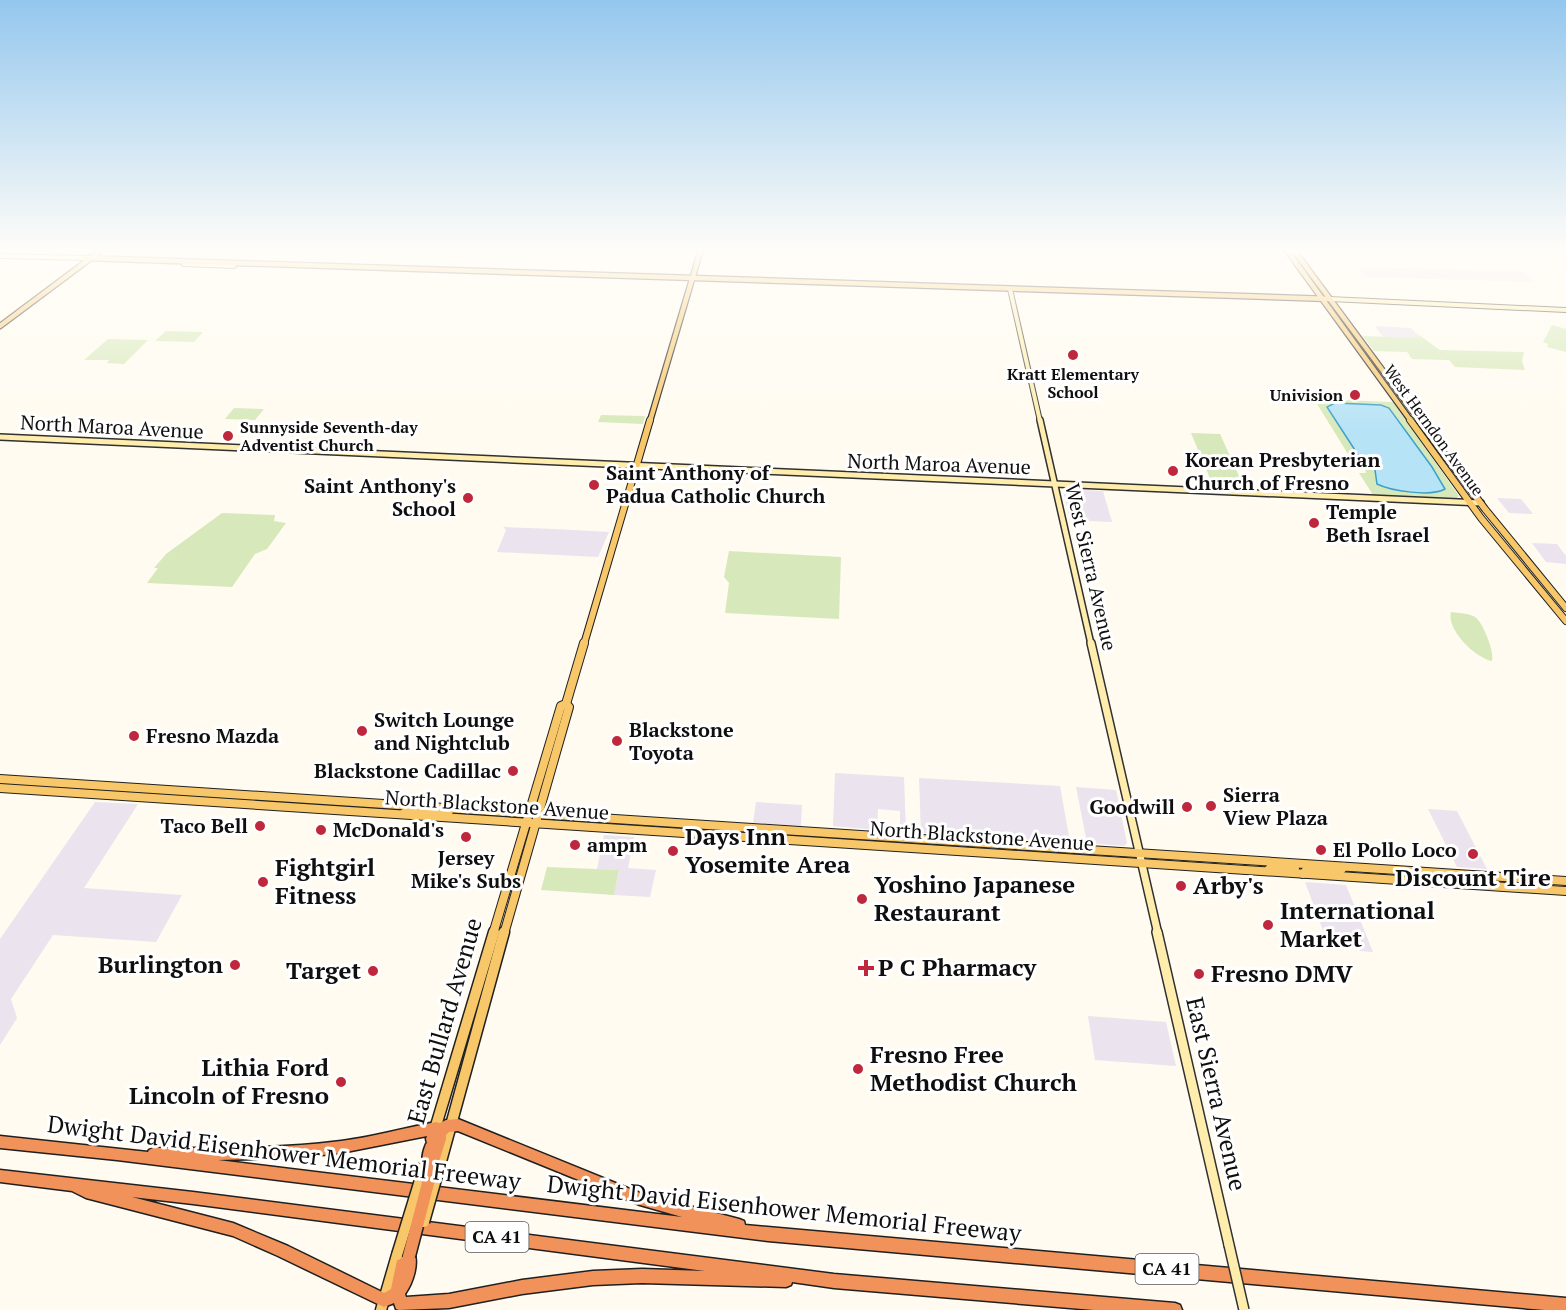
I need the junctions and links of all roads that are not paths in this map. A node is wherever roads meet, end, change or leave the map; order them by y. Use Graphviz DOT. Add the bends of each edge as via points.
graph roads {
  1 [pos="14,310"];
  2 [pos="21,310"];
  3 [pos="683,310"];
  4 [pos="1016,310"];
  5 [pos="1334,310"];
  6 [pos="1335,310"];
  7 [pos="1539,310"];
  8 [pos="1549,310"];
  9 [pos="1566,311"];
  10 [pos="0,321"];
  11 [pos="0,326"];
  12 [pos="0,437"];
  13 [pos="637,466"];
  14 [pos="1055,484"];
  15 [pos="1470,502"];
  16 [pos="1480,503"];
  17 [pos="1566,608"];
  18 [pos="1566,621"];
  19 [pos="566,704"];
  20 [pos="556,721"];
  21 [pos="555,758"];
  22 [pos="0,779"];
  23 [pos="0,788"];
  24 [pos="400,805"];
  25 [pos="475,808"];
  26 [pos="353,811"];
  27 [pos="529,812"];
  28 [pos="540,813"];
  29 [pos="402,814"];
  30 [pos="526,824"];
  31 [pos="537,824"];
  32 [pos="831,833"];
  33 [pos="861,835"];
  34 [pos="782,839"];
  35 [pos="831,843"];
  36 [pos="1139,853"];
  37 [pos="1142,863"];
  38 [pos="1295,864"];
  39 [pos="1344,867"];
  40 [pos="1267,872"];
  41 [pos="1303,874"];
  42 [pos="1566,881"];
  43 [pos="1566,891"];
  44 [pos="438,1134"];
  45 [pos="0,1142"];
  46 [pos="117,1154"];
  47 [pos="431,1164"];
  48 [pos="0,1176"];
  49 [pos="71,1184"];
  50 [pos="768,1234"];
  51 [pos="406,1256"];
  52 [pos="834,1281"];
  53 [pos="399,1302"];
  54 [pos="383,1305"];
  55 [pos="1566,1305"];
  56 [pos="1175,1310"];
  57 [pos="1244,1310"];
  1 -- 10 [label="main road"];
  2 -- 11 [label="main road"];
  3 -- 13 [label="main road"];
  4 -- 14 [label="main road, West Sierra Avenue"];
  5 -- 15 [label="main road, West Herndon Avenue"];
  6 -- 16 [label="main road, West Herndon Avenue"];
  7 -- 9 [label="main road"];
  8 -- 9 [label="main road"];
  12 -- 13 [label="main road, North Maroa Avenue"];
  13 -- 14 [label="main road, North Maroa Avenue"];
  13 -- 19 [label="main road"];
  14 -- 15 [label="main road, North Maroa Avenue"];
  14 -- 36 [label="main road, West Sierra Avenue"];
  15 -- 16 [label="main road, North Maroa Avenue"];
  15 -- 18 [label="main road, West Herndon Avenue"];
  16 -- 17 [label="main road, West Herndon Avenue"];
  19 -- 20 [label="main road" via="561,706"];
  19 -- 21 [label="main road" via="569,706"];
  20 -- 21 [label="main road" via="558,730 552,753"];
  20 -- 27 [label="main road, East Bullard Avenue"];
  21 -- 28 [label="main road, East Bullard Avenue"];
  22 -- 24 [label="main road, North Blackstone Avenue"];
  23 -- 26 [label="main road, North Blackstone Avenue"];
  24 -- 25 [label="main road, North Blackstone Avenue"];
  24 -- 26 [label="main road"];
  25 -- 27 [label="main road, North Blackstone Avenue"];
  25 -- 29 [label="main road" via="411,810"];
  26 -- 29 [label="main road, North Blackstone Avenue"];
  27 -- 28 [label="main road, North Blackstone Avenue"];
  27 -- 30 [label="main road, East Bullard Avenue"];
  28 -- 31 [label="main road, East Bullard Avenue"];
  28 -- 32 [label="main road, North Blackstone Avenue"];
  29 -- 30 [label="main road, North Blackstone Avenue"];
  30 -- 31 [label="main road, North Blackstone Avenue"];
  30 -- 44 [label="main road, East Bullard Avenue"];
  31 -- 34 [label="main road, North Blackstone Avenue"];
  31 -- 44 [label="main road, East Bullard Avenue"];
  32 -- 33 [label="main road, North Blackstone Avenue"];
  32 -- 34 [label="main road" via="823,838"];
  33 -- 35 [label="main road" via="856,839 836,838"];
  33 -- 36 [label="main road, North Blackstone Avenue"];
  34 -- 35 [label="main road, North Blackstone Avenue"];
  35 -- 37 [label="main road, North Blackstone Avenue"];
  36 -- 37 [label="main road, East Sierra Avenue"];
  36 -- 38 [label="main road, North Blackstone Avenue"];
  37 -- 40 [label="main road, North Blackstone Avenue"];
  37 -- 57 [label="main road, East Sierra Avenue, bridge"];
  38 -- 39 [label="main road, North Blackstone Avenue"];
  38 -- 40 [label="main road" via="1295,868 1271,867"];
  39 -- 41 [label="main road" via="1340,872 1307,869"];
  39 -- 42 [label="main road, North Blackstone Avenue"];
  40 -- 41 [label="main road, North Blackstone Avenue"];
  41 -- 43 [label="main road, North Blackstone Avenue"];
  44 -- 46 [label="highway" via="343,1147 239,1154"];
  44 -- 47 [label="highway"];
  44 -- 47 [label="highway" via="440,1139"];
  44 -- 50 [label="highway" via="458,1125 640,1199"];
  45 -- 46 [label="highway, Dwight David Eisenhower Memorial Freeway / CA 41"];
  46 -- 50 [label="highway, Dwight David Eisenhower Memorial Freeway / CA 41"];
  47 -- 51 [label="highway, bridge"];
  48 -- 49 [label="highway, CA 41"];
  49 -- 52 [label="highway, CA 41"];
  49 -- 54 [label="highway" via="86,1192 233,1230 283,1251"];
  50 -- 55 [label="highway, Dwight David Eisenhower Memorial Freeway / CA 41"];
  51 -- 53 [label="highway" via="407,1281"];
  51 -- 53 [label="highway" via="398,1277"];
  51 -- 54 [label="main road"];
  52 -- 53 [label="highway" via="593,1278 449,1301"];
  52 -- 56 [label="highway, CA 41"];
  53 -- 54 [label="highway"];
}
